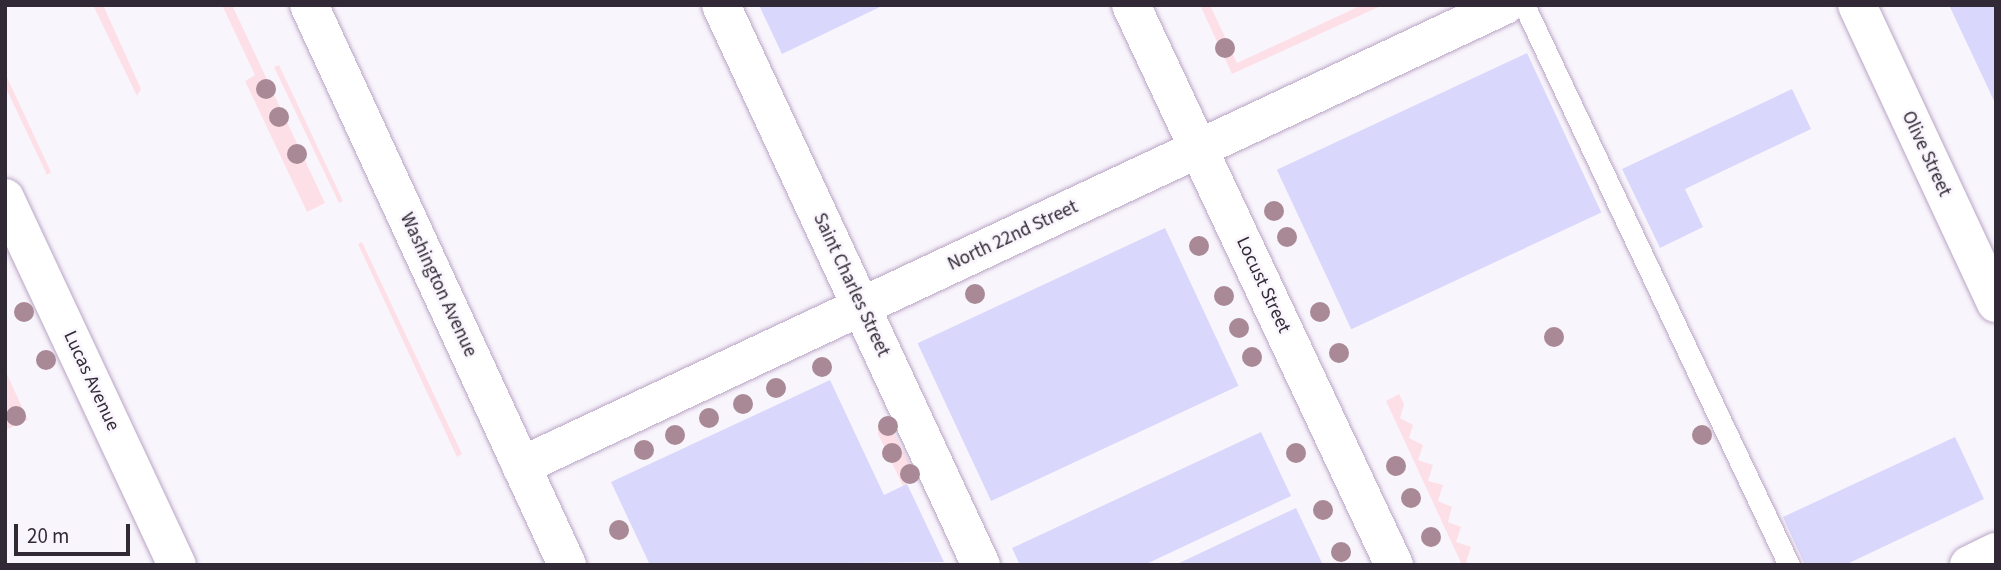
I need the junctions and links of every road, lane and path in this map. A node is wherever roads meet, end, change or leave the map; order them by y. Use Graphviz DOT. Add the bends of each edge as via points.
graph roads {
  1 [pos="309,5"];
  2 [pos="720,5"];
  3 [pos="1130,5"];
  4 [pos="1505,5"];
  5 [pos="1524,5"];
  6 [pos="1857,5"];
  7 [pos="1199,149"];
  8 [pos="5,198"];
  9 [pos="1996,303"];
  10 [pos="861,307"];
  11 [pos="521,466"];
  12 [pos="1996,552"];
  13 [pos="177,565"];
  14 [pos="567,565"];
  15 [pos="981,565"];
  16 [pos="1394,565"];
  17 [pos="1788,565"];
  18 [pos="1969,565"];
  1 -- 11 [label="street, Washington Avenue"];
  2 -- 10 [label="street, Saint Charles Street"];
  3 -- 7 [label="street, Locust Street"];
  4 -- 7 [label="street, North 22nd Street"];
  5 -- 17 [label="lane"];
  6 -- 9 [label="street, Olive Street"];
  7 -- 10 [label="street, North 22nd Street"];
  7 -- 16 [label="street, Locust Street"];
  8 -- 13 [label="street, Lucas Avenue"];
  10 -- 11 [label="street, North 22nd Street"];
  10 -- 15 [label="street, Saint Charles Street"];
  11 -- 14 [label="street, Washington Avenue"];
  12 -- 18 [label="street"];
}
